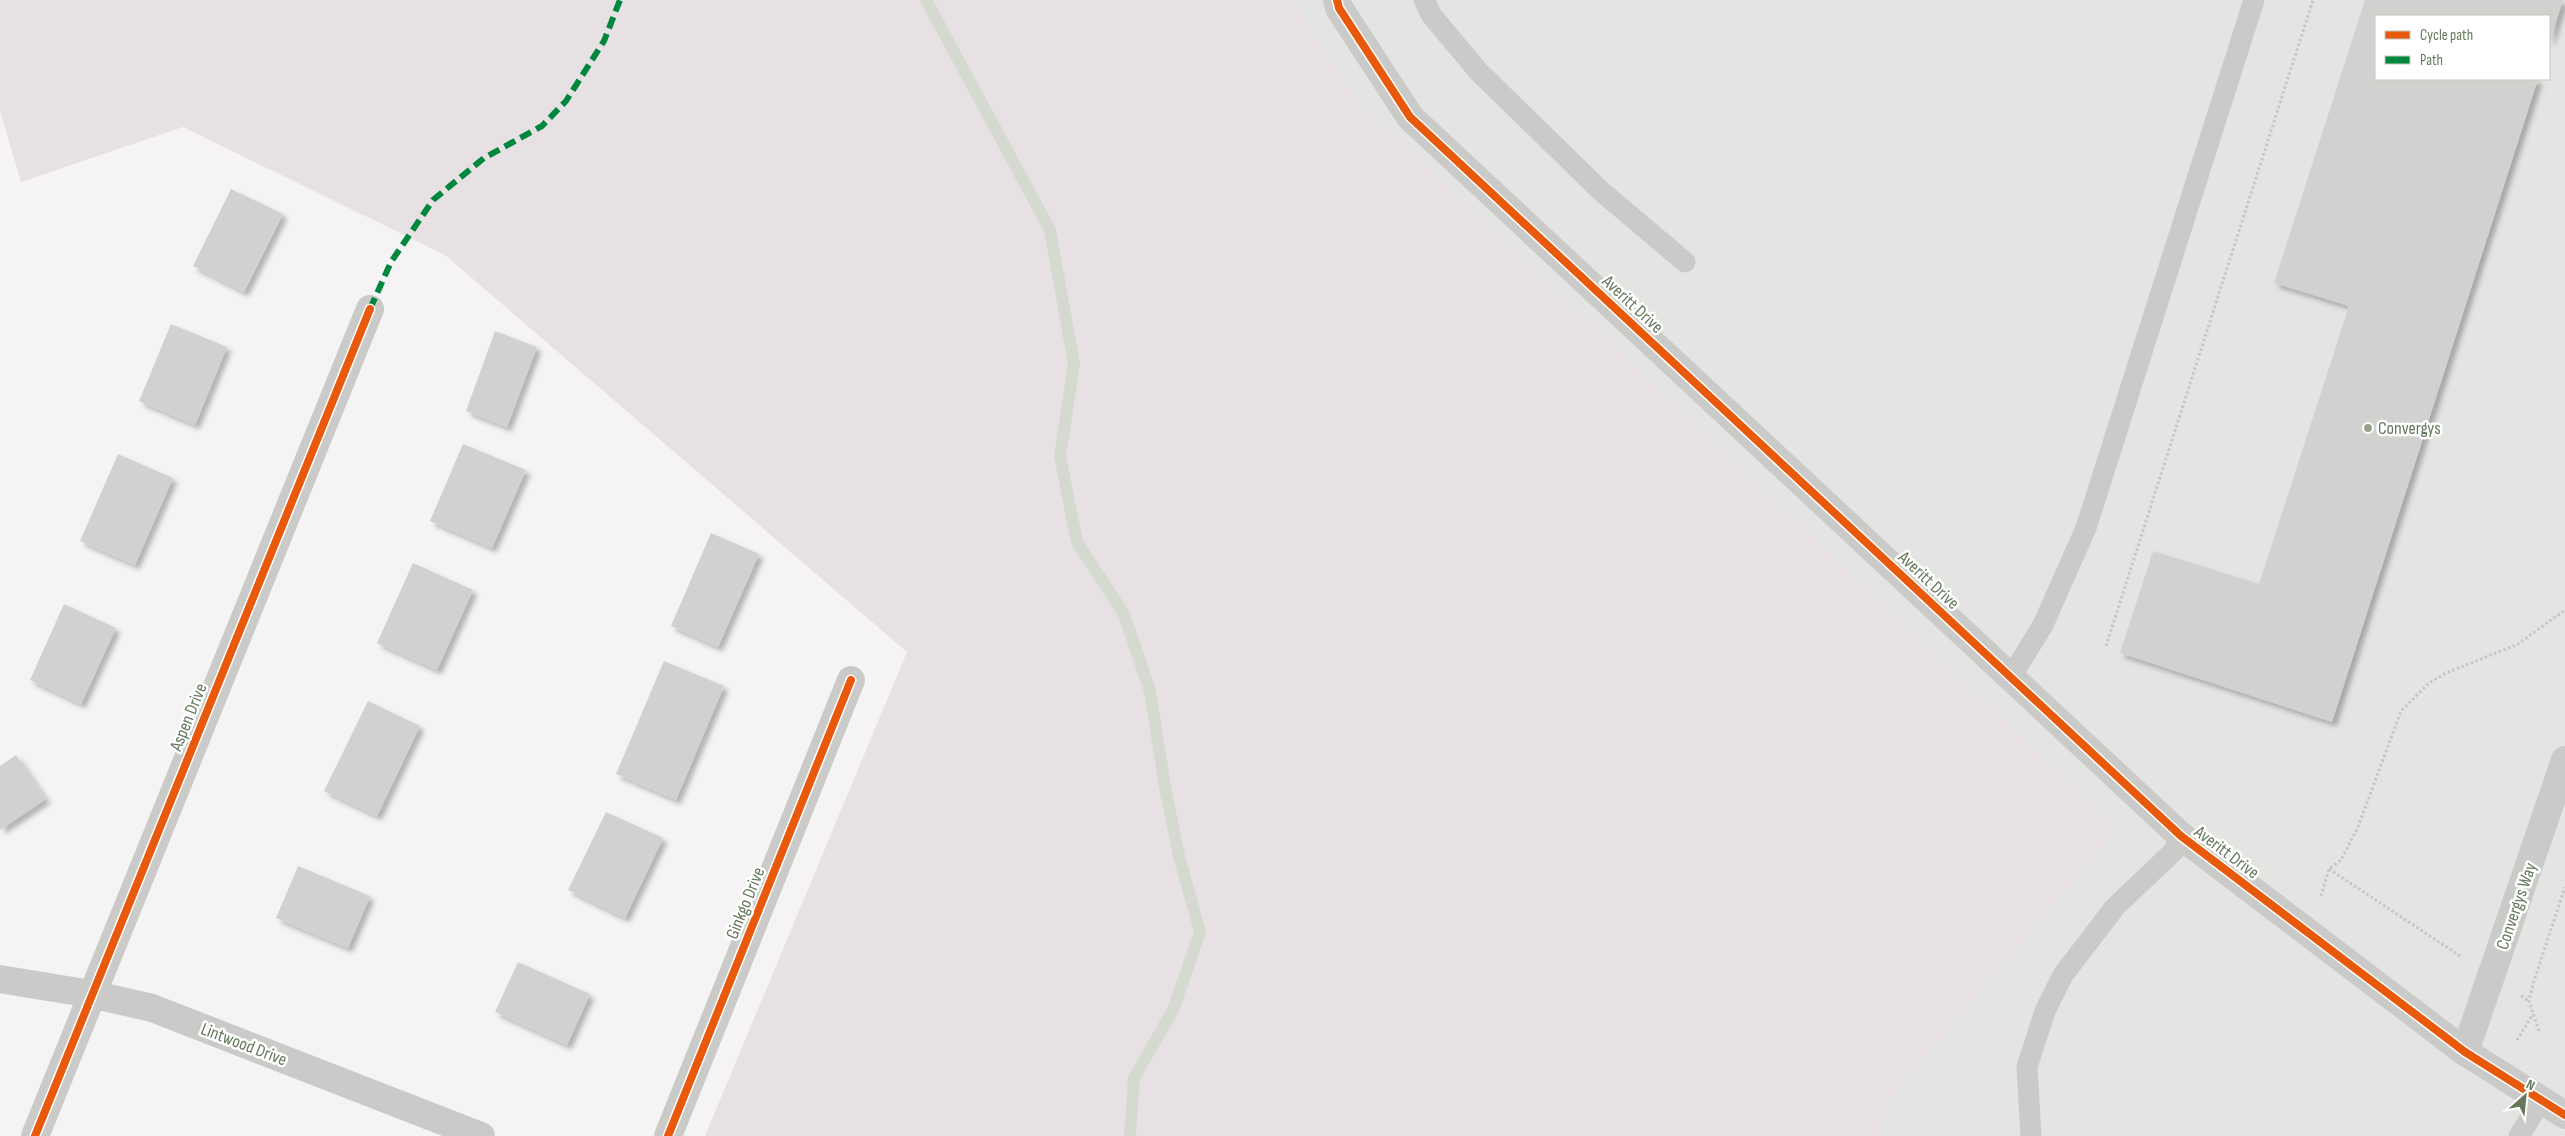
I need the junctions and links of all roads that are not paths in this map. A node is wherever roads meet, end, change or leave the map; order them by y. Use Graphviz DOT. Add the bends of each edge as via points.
graph roads {
  1 [pos="1337,0"];
  2 [pos="1424,0"];
  3 [pos="2254,0"];
  4 [pos="1685,262"];
  5 [pos="370,309"];
  6 [pos="2011,677"];
  7 [pos="851,680"];
  8 [pos="2565,760"];
  9 [pos="2181,836"];
  10 [pos="0,979"];
  11 [pos="91,994"];
  12 [pos="2465,1052"];
  13 [pos="2541,1101"];
  14 [pos="2565,1115"];
  15 [pos="35,1136"];
  16 [pos="481,1136"];
  17 [pos="668,1136"];
  18 [pos="2032,1136"];
  19 [pos="2519,1136"];
  1 -- 6 [label="street, Averitt Drive" via="1410,117"];
  2 -- 4 [label="lane" via="1432,16 1479,72 1601,191"];
  3 -- 6 [label="lane" via="2086,528 2043,625"];
  5 -- 11 [label="street, Aspen Drive"];
  6 -- 9 [label="street, Averitt Drive"];
  7 -- 17 [label="street, Ginkgo Drive"];
  8 -- 12 [label="street, Convergys Way"];
  9 -- 12 [label="street, Averitt Drive"];
  9 -- 18 [label="lane" via="2174,851 2115,907 2063,975 2045,1010 2027,1067"];
  10 -- 11 [label="street, Lintwood Drive"];
  11 -- 15 [label="street, Aspen Drive"];
  11 -- 16 [label="street, Lintwood Drive" via="152,1008"];
  12 -- 13 [label="street, Averitt Drive"];
  13 -- 14 [label="street, Averitt Drive"];
  13 -- 19 [label="lane"];
}
